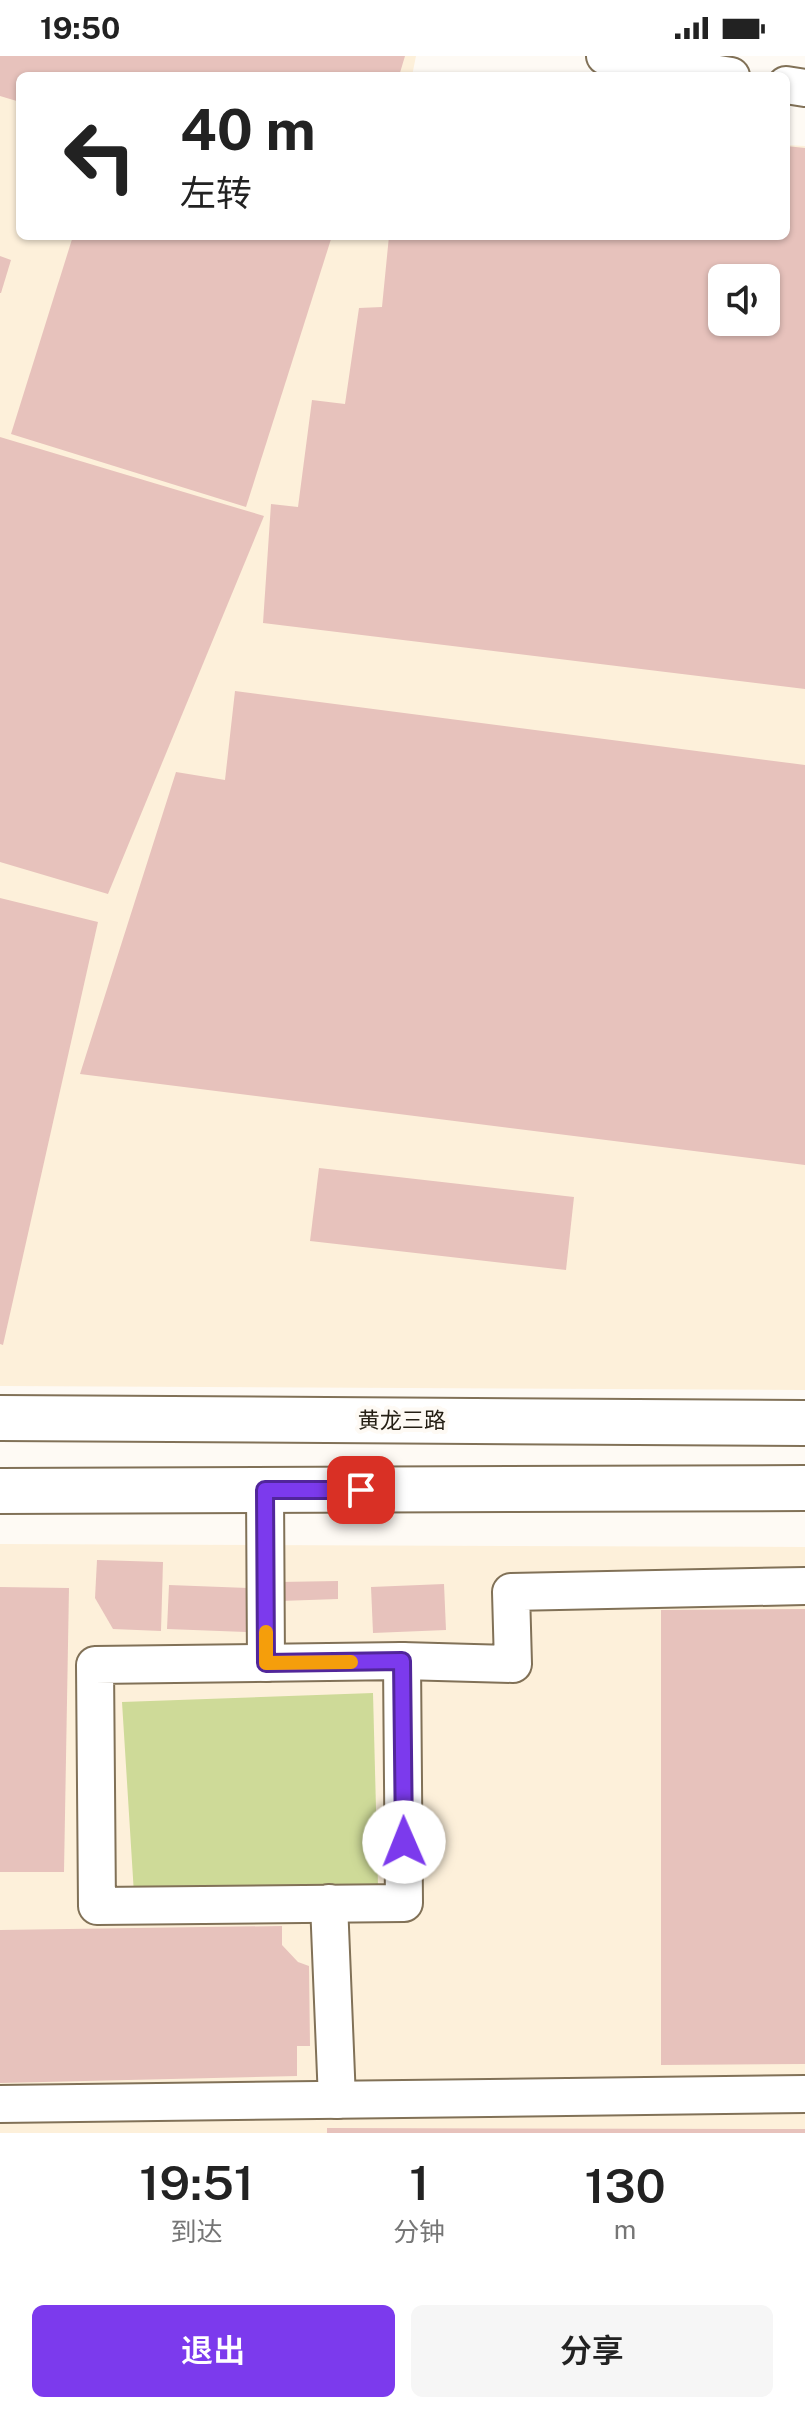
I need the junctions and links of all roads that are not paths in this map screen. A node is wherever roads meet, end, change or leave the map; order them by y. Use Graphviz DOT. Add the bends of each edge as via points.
graph roads {
  1 [pos="605,56"];
  2 [pos="706,72"];
  3 [pos="0,1418"];
  4 [pos="805,1423"];
  5 [pos="805,1488"];
  6 [pos="265,1490"];
  7 [pos="0,1491"];
  8 [pos="805,1586"];
  9 [pos="402,1661"];
  10 [pos="266,1663"];
  11 [pos="329,1903"];
  12 [pos="805,2094"];
  13 [pos="337,2100"];
  14 [pos="0,2104"];
  1 -- 2 [label="street"];
  3 -- 4 [label="main road, 黄龙三路"];
  5 -- 6 [label="main road"];
  6 -- 7 [label="main road"];
  6 -- 10 [label="street"];
  8 -- 9 [label="street" via="511,1592 513,1664"];
  9 -- 10 [label="street"];
  9 -- 11 [label="street" via="404,1903"];
  10 -- 11 [label="street" via="95,1665 97,1906"];
  11 -- 13 [label="street"];
  12 -- 13 [label="street"];
  13 -- 14 [label="street"];
}
